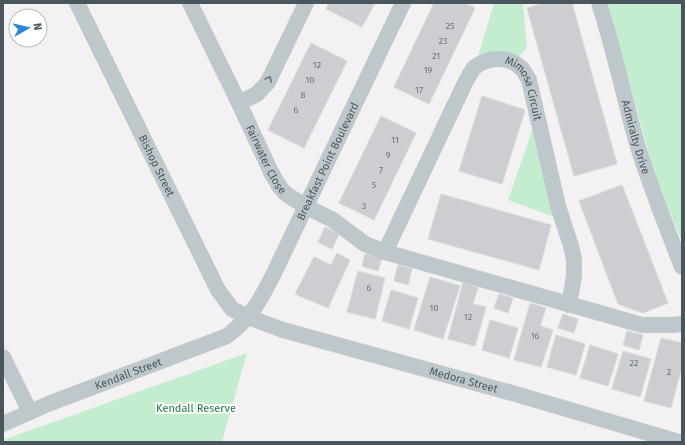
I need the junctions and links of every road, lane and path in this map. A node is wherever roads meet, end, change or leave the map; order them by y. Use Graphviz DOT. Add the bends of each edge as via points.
graph roads {
  1 [pos="77,3"];
  2 [pos="190,3"];
  3 [pos="306,3"];
  4 [pos="403,3"];
  5 [pos="599,3"];
  6 [pos="239,103"];
  7 [pos="305,206"];
  8 [pos="385,252"];
  9 [pos="682,267"];
  10 [pos="569,305"];
  11 [pos="248,317"];
  12 [pos="682,324"];
  13 [pos="3,357"];
  14 [pos="30,412"];
  15 [pos="3,424"];
  16 [pos="679,442"];
  1 -- 11 [label="street, Bishop Street" via="218,290 232,308"];
  2 -- 6 [label="street, Fairwater Close"];
  6 -- 3 [label="street, one-way" via="257,94 268,82"];
  4 -- 7 [label="street, Breakfast Point Boulevard"];
  5 -- 9 [label="street, Admiralty Drive" via="647,176"];
  6 -- 7 [label="street, Fairwater Close" via="279,186 286,194"];
  7 -- 8 [label="street" via="333,220 365,244"];
  7 -- 11 [label="street, Breakfast Point Boulevard" via="263,296"];
  8 -- 10 [label="street"];
  8 -- 10 [label="street, Mimosa Circuit" via="475,67 489,59 512,62 529,80 558,206 571,246 574,276"];
  10 -- 12 [label="street" via="642,325"];
  11 -- 14 [label="street, Kendall Street" via="227,336"];
  11 -- 16 [label="street, Medora Street" via="283,330"];
  13 -- 14 [label="street"];
  14 -- 15 [label="street, Kendall Street"];
}
